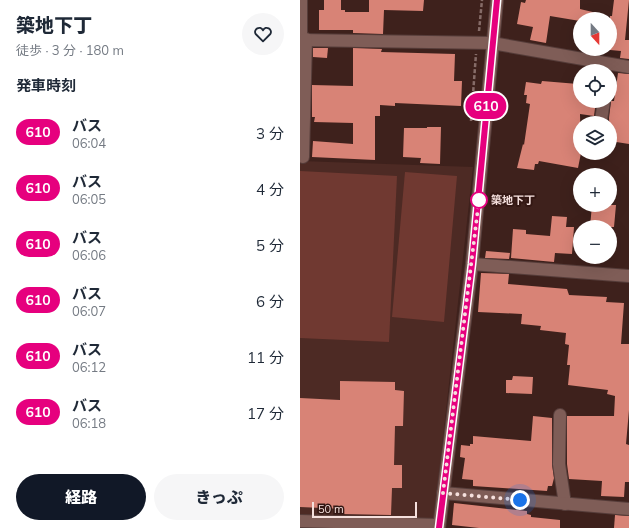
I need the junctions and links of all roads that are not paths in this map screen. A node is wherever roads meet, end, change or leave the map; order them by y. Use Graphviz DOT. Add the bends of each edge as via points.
graph roads {
  1 [pos="301,0"];
  2 [pos="497,0"];
  3 [pos="302,40"];
  4 [pos="492,43"];
  5 [pos="594,64"];
  6 [pos="617,67"];
  7 [pos="629,67"];
  8 [pos="303,158"];
  9 [pos="472,264"];
  10 [pos="629,276"];
  11 [pos="560,416"];
  12 [pos="443,493"];
  13 [pos="565,504"];
  14 [pos="629,509"];
  15 [pos="300,521"];
  16 [pos="439,526"];
  1 -- 3 [label="street"];
  2 -- 4 [label="street"];
  3 -- 4 [label="street"];
  3 -- 8 [label="street"];
  4 -- 5 [label="street"];
  4 -- 9 [label="street"];
  6 -- 7 [label="street"];
  9 -- 10 [label="street"];
  9 -- 12 [label="street"];
  11 -- 13 [label="street" via="559,464"];
  12 -- 13 [label="street"];
  12 -- 16 [label="street"];
  13 -- 14 [label="street"];
  15 -- 16 [label="street"];
}
